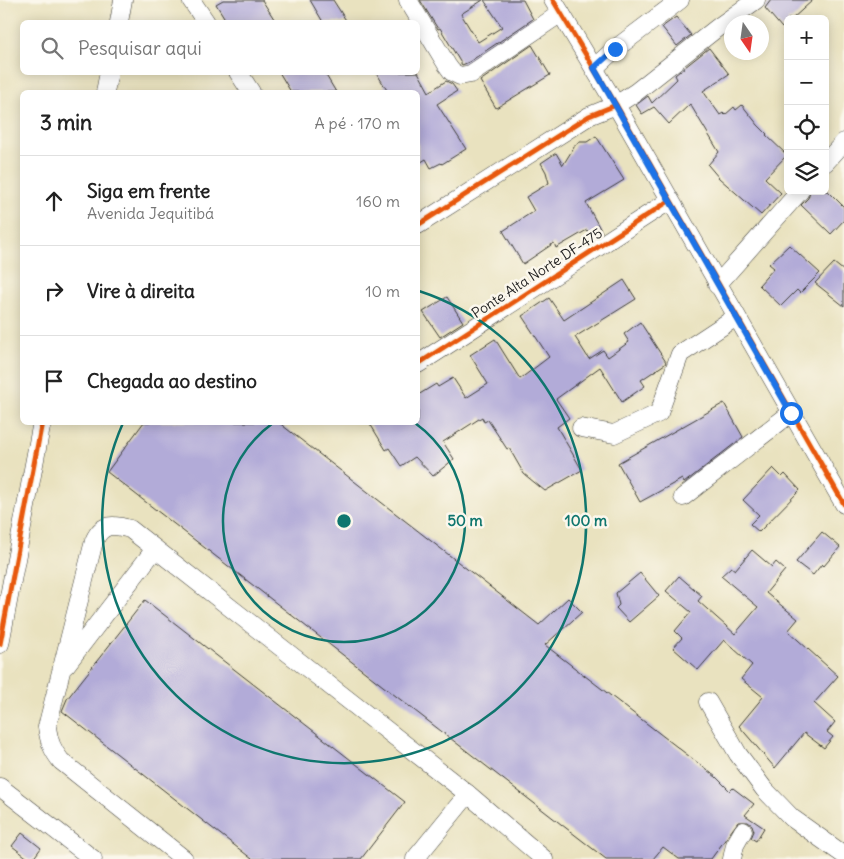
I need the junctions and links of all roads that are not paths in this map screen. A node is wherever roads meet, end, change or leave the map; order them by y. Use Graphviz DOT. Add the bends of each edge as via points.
graph roads {
  1 [pos="123,0"];
  2 [pos="191,0"];
  3 [pos="408,0"];
  4 [pos="680,0"];
  5 [pos="756,0"];
  6 [pos="557,6"];
  7 [pos="119,20"];
  8 [pos="205,20"];
  9 [pos="594,68"];
  10 [pos="108,75"];
  11 [pos="240,75"];
  12 [pos="105,90"];
  13 [pos="250,90"];
  14 [pos="616,105"];
  15 [pos="844,142"];
  16 [pos="829,159"];
  17 [pos="796,195"];
  18 [pos="669,201"];
  19 [pos="420,224"];
  20 [pos="717,284"];
  21 [pos="736,317"];
  22 [pos="420,363"];
  23 [pos="791,413"];
  24 [pos="41,425"];
  25 [pos="582,428"];
  26 [pos="683,497"];
  27 [pos="844,504"];
  28 [pos="155,549"];
  29 [pos="0,644"];
  30 [pos="61,671"];
  31 [pos="708,702"];
  32 [pos="0,787"];
  33 [pos="468,794"];
  34 [pos="743,831"];
  35 [pos="844,856"];
  36 [pos="93,859"];
  37 [pos="184,859"];
  38 [pos="415,859"];
  39 [pos="544,859"];
  40 [pos="732,859"];
  1 -- 7 [label="street"];
  2 -- 8 [label="street"];
  3 -- 6 [label="street" via="447,65 460,76 471,74"];
  4 -- 9 [label="street"];
  5 -- 14 [label="street"];
  6 -- 9 [label="street"];
  9 -- 14 [label="street"];
  10 -- 12 [label="street"];
  11 -- 13 [label="street"];
  14 -- 18 [label="street"];
  14 -- 19 [label="street" via="589,116"];
  15 -- 16 [label="street"];
  17 -- 20 [label="street"];
  18 -- 20 [label="street"];
  18 -- 22 [label="street, Ponte Alta Norte DF-475"];
  20 -- 21 [label="street"];
  21 -- 23 [label="street"];
  21 -- 25 [label="street" via="680,354 659,413 614,434"];
  23 -- 26 [label="street"];
  23 -- 27 [label="street"];
  24 -- 29 [label="street"];
  28 -- 30 [label="street"];
  28 -- 30 [label="street" via="130,529 117,525 98,532"];
  28 -- 33 [label="street"];
  30 -- 37 [label="street" via="47,727 55,753"];
  31 -- 35 [label="street" via="738,754 764,789 792,818"];
  32 -- 36 [label="street"];
  33 -- 38 [label="street"];
  33 -- 39 [label="street"];
  34 -- 40 [label="street"];
}
